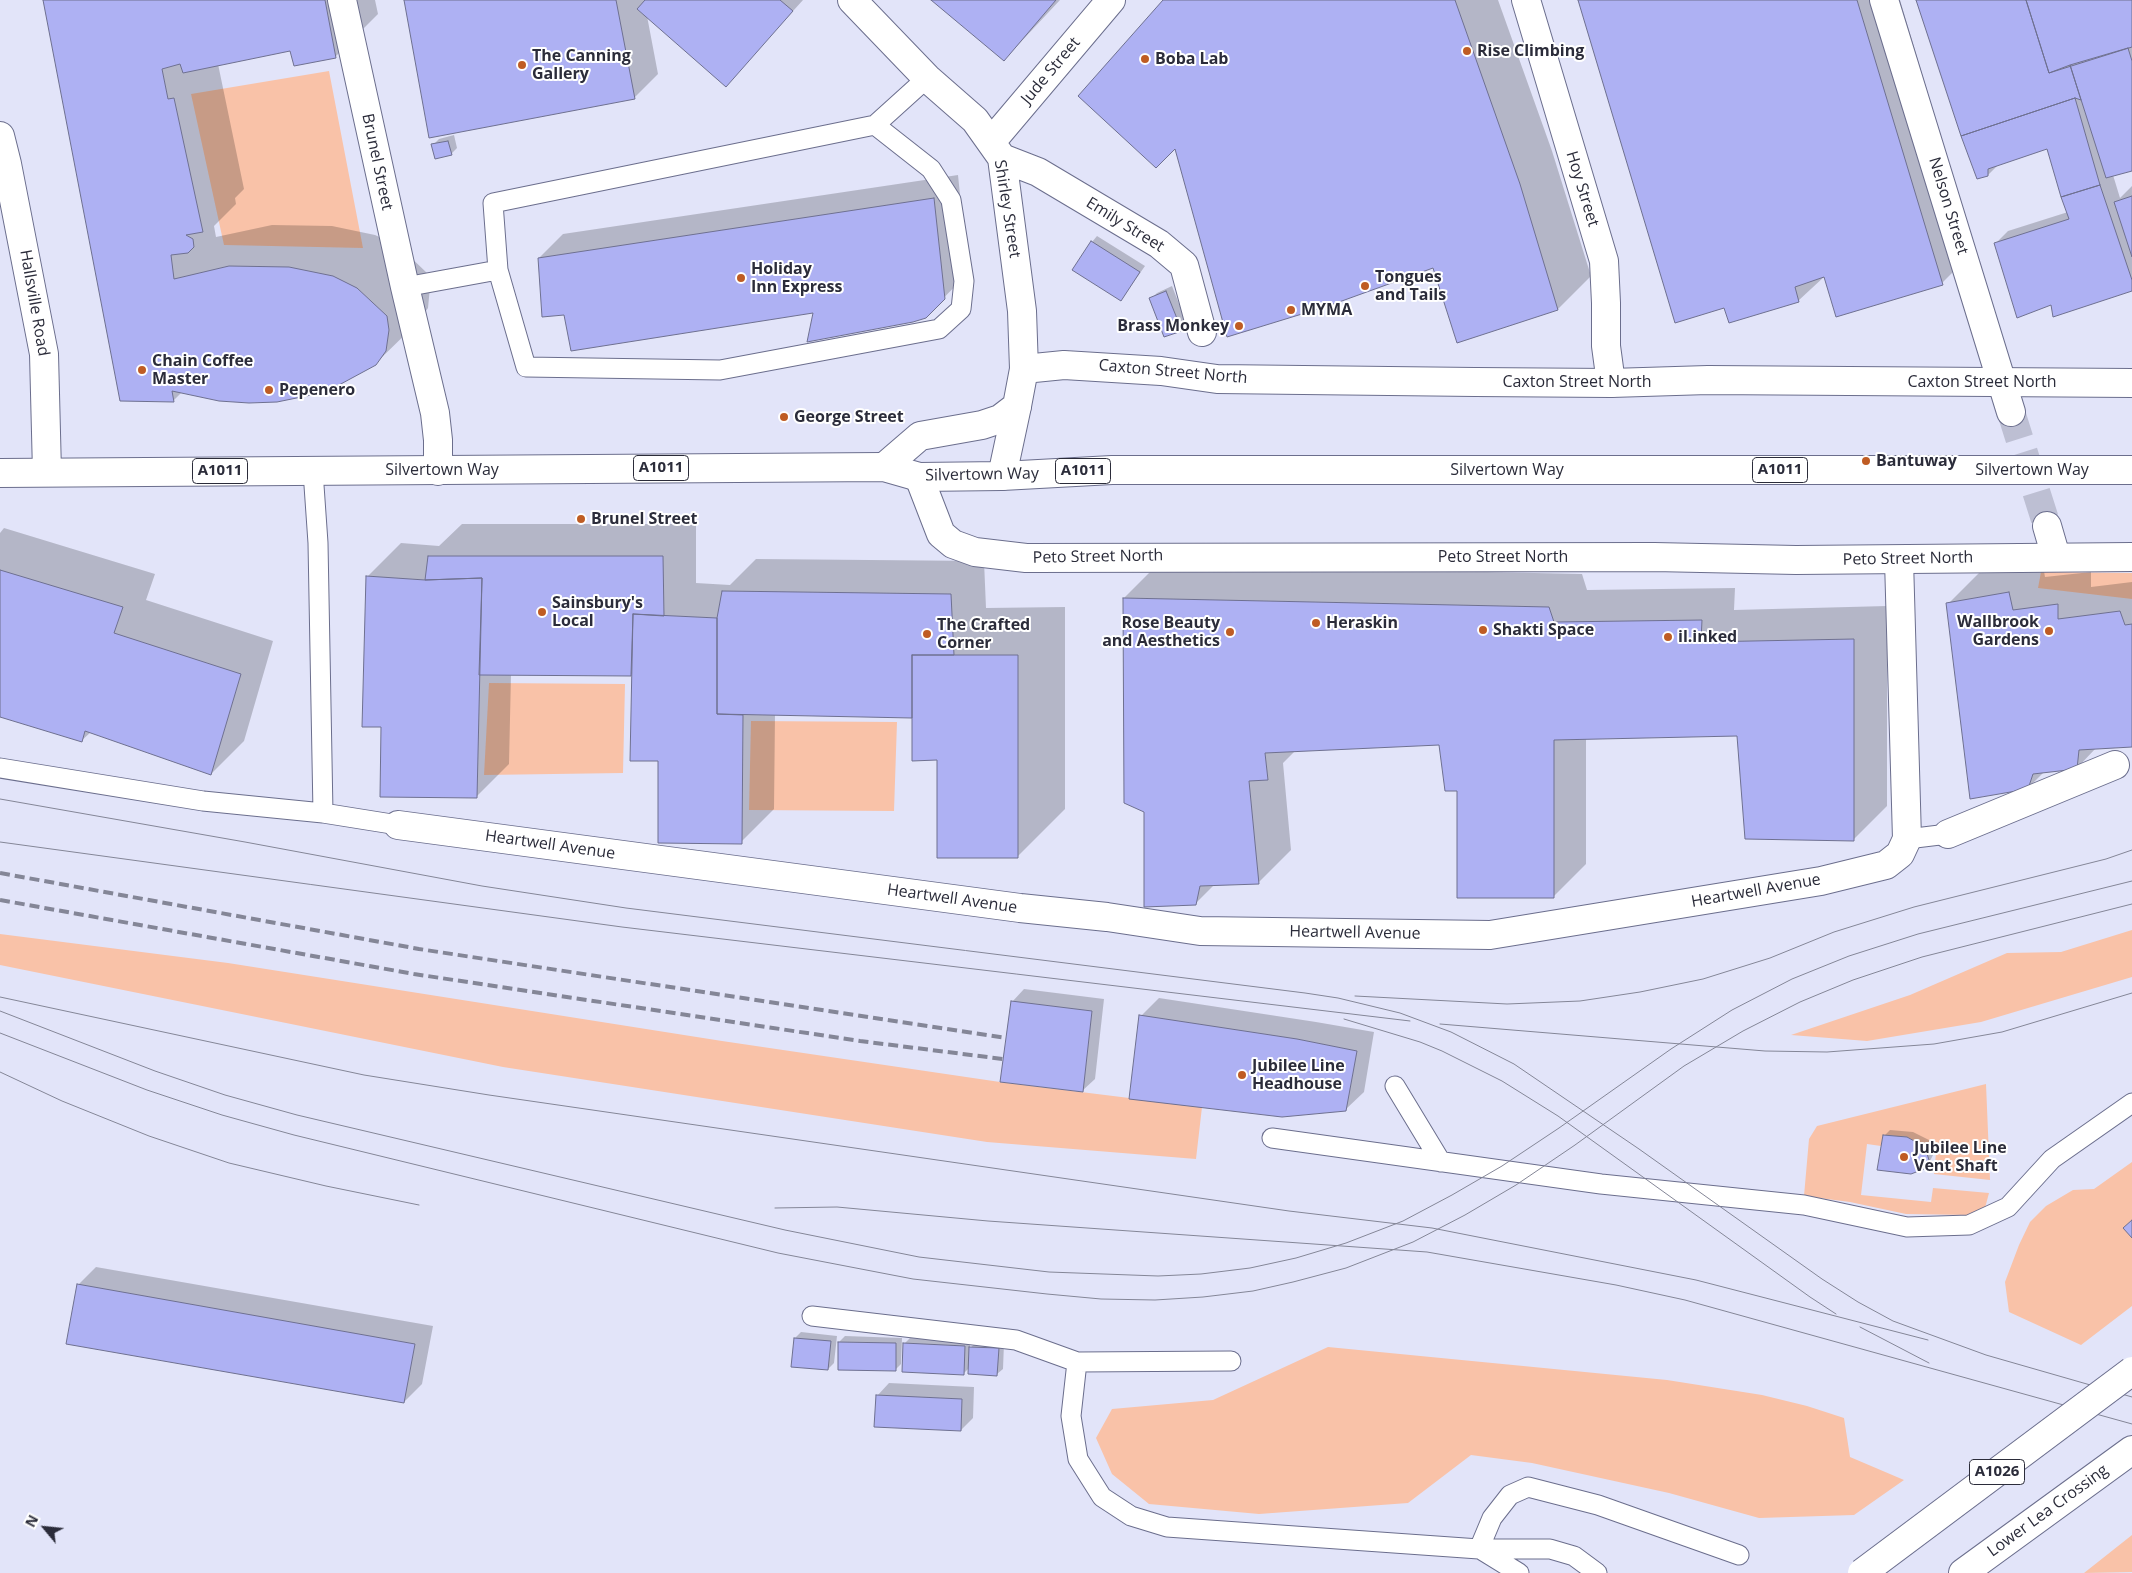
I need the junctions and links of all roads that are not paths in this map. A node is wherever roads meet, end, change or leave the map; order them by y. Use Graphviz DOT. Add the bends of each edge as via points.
graph roads {
  1 [pos="342,0"];
  2 [pos="852,0"];
  3 [pos="1110,0"];
  4 [pos="1526,0"];
  5 [pos="1884,0"];
  6 [pos="926,78"];
  7 [pos="875,125"];
  8 [pos="0,136"];
  9 [pos="997,150"];
  10 [pos="498,270"];
  11 [pos="405,287"];
  12 [pos="1202,332"];
  13 [pos="1024,369"];
  14 [pos="1611,383"];
  15 [pos="2002,383"];
  16 [pos="2132,383"];
  17 [pos="1018,406"];
  18 [pos="2011,412"];
  19 [pos="884,467"];
  20 [pos="2132,470"];
  21 [pos="438,471"];
  22 [pos="47,472"];
  23 [pos="313,472"];
  24 [pos="0,473"];
  25 [pos="1002,476"];
  26 [pos="919,477"];
  27 [pos="2047,526"];
  28 [pos="2056,557"];
  29 [pos="2132,558"];
  30 [pos="1899,560"];
  31 [pos="2115,765"];
  32 [pos="0,768"];
  33 [pos="323,813"];
  34 [pos="398,825"];
  35 [pos="1948,834"];
  36 [pos="1907,840"];
  37 [pos="1395,1086"];
  38 [pos="2132,1102"];
  39 [pos="1272,1138"];
  40 [pos="1441,1162"];
  41 [pos="812,1316"];
  42 [pos="1231,1361"];
  43 [pos="1078,1362"];
  44 [pos="2132,1371"];
  45 [pos="2132,1450"];
  46 [pos="1478,1548"];
  47 [pos="1739,1555"];
  48 [pos="1519,1573"];
  49 [pos="1597,1573"];
  50 [pos="1862,1573"];
  51 [pos="1963,1573"];
  1 -- 11 [label="main road, Brunel Street"];
  2 -- 6 [label="main road, Shirley Street"];
  3 -- 9 [label="main road, Jude Street"];
  4 -- 14 [label="main road, Hoy Street" via="1604,262 1606,346"];
  5 -- 15 [label="main road, Nelson Street"];
  6 -- 7 [label="lane"];
  6 -- 9 [label="main road, Shirley Street" via="976,120"];
  7 -- 10 [label="lane" via="493,203"];
  7 -- 10 [label="lane" via="931,169 951,200 964,281 961,309 939,329 720,370 526,367"];
  8 -- 22 [label="main road, Hallsville Road" via="44,354"];
  9 -- 12 [label="main road, Emily Street" via="1159,244 1184,264"];
  9 -- 13 [label="main road, Shirley Street" via="1023,319"];
  10 -- 11 [label="lane"];
  11 -- 21 [label="main road, Brunel Street" via="435,413"];
  13 -- 14 [label="main road, Caxton Street North" via="1101,366 1217,379"];
  13 -- 17 [label="main road, Shirley Street"];
  14 -- 15 [label="main road, Caxton Street North" via="1708,380"];
  15 -- 16 [label="main road, Caxton Street North"];
  15 -- 18 [label="main road, Nelson Street"];
  17 -- 19 [label="main road" via="1000,419 982,425 920,436"];
  17 -- 25 [label="main road, Shirley Street"];
  19 -- 21 [label="main road, Silvertown Way / A1011"];
  19 -- 26 [label="main road, Silvertown Way / A1011"];
  20 -- 25 [label="main road, Silvertown Way / A1011, bridge" via="1112,470"];
  21 -- 23 [label="main road, Silvertown Way / A1011"];
  22 -- 23 [label="main road, Silvertown Way / A1011"];
  22 -- 24 [label="main road, Silvertown Way / A1011"];
  23 -- 33 [label="lane" via="318,543"];
  25 -- 26 [label="main road, Silvertown Way / A1011"];
  26 -- 30 [label="main road, Peto Street North" via="941,534 953,544 975,552 1026,558"];
  27 -- 28 [label="main road"];
  28 -- 29 [label="main road, Peto Street North"];
  28 -- 30 [label="main road, Peto Street North"];
  30 -- 36 [label="main road"];
  31 -- 35 [label="main road"];
  32 -- 33 [label="lane, Heartwell Avenue" via="203,801"];
  33 -- 34 [label="lane, Heartwell Avenue"];
  34 -- 36 [label="main road, Heartwell Avenue" via="1200,931 1490,935 1821,881 1886,865 1900,854"];
  35 -- 36 [label="lane"];
  37 -- 40 [label="lane"];
  38 -- 40 [label="lane" via="2052,1159 2008,1207 1969,1225 1907,1227 1804,1204 1665,1192"];
  39 -- 40 [label="lane"];
  41 -- 43 [label="lane" via="1016,1340"];
  42 -- 43 [label="lane"];
  43 -- 46 [label="lane" via="1071,1416 1078,1460 1102,1497 1131,1516 1167,1527"];
  44 -- 50 [label="main road, A1026, bridge"];
  45 -- 51 [label="main road, Lower Lea Crossing"];
  46 -- 47 [label="lane" via="1492,1518 1510,1495 1528,1487 1598,1505"];
  46 -- 48 [label="lane"];
  46 -- 49 [label="lane" via="1550,1549 1574,1556"];
}
